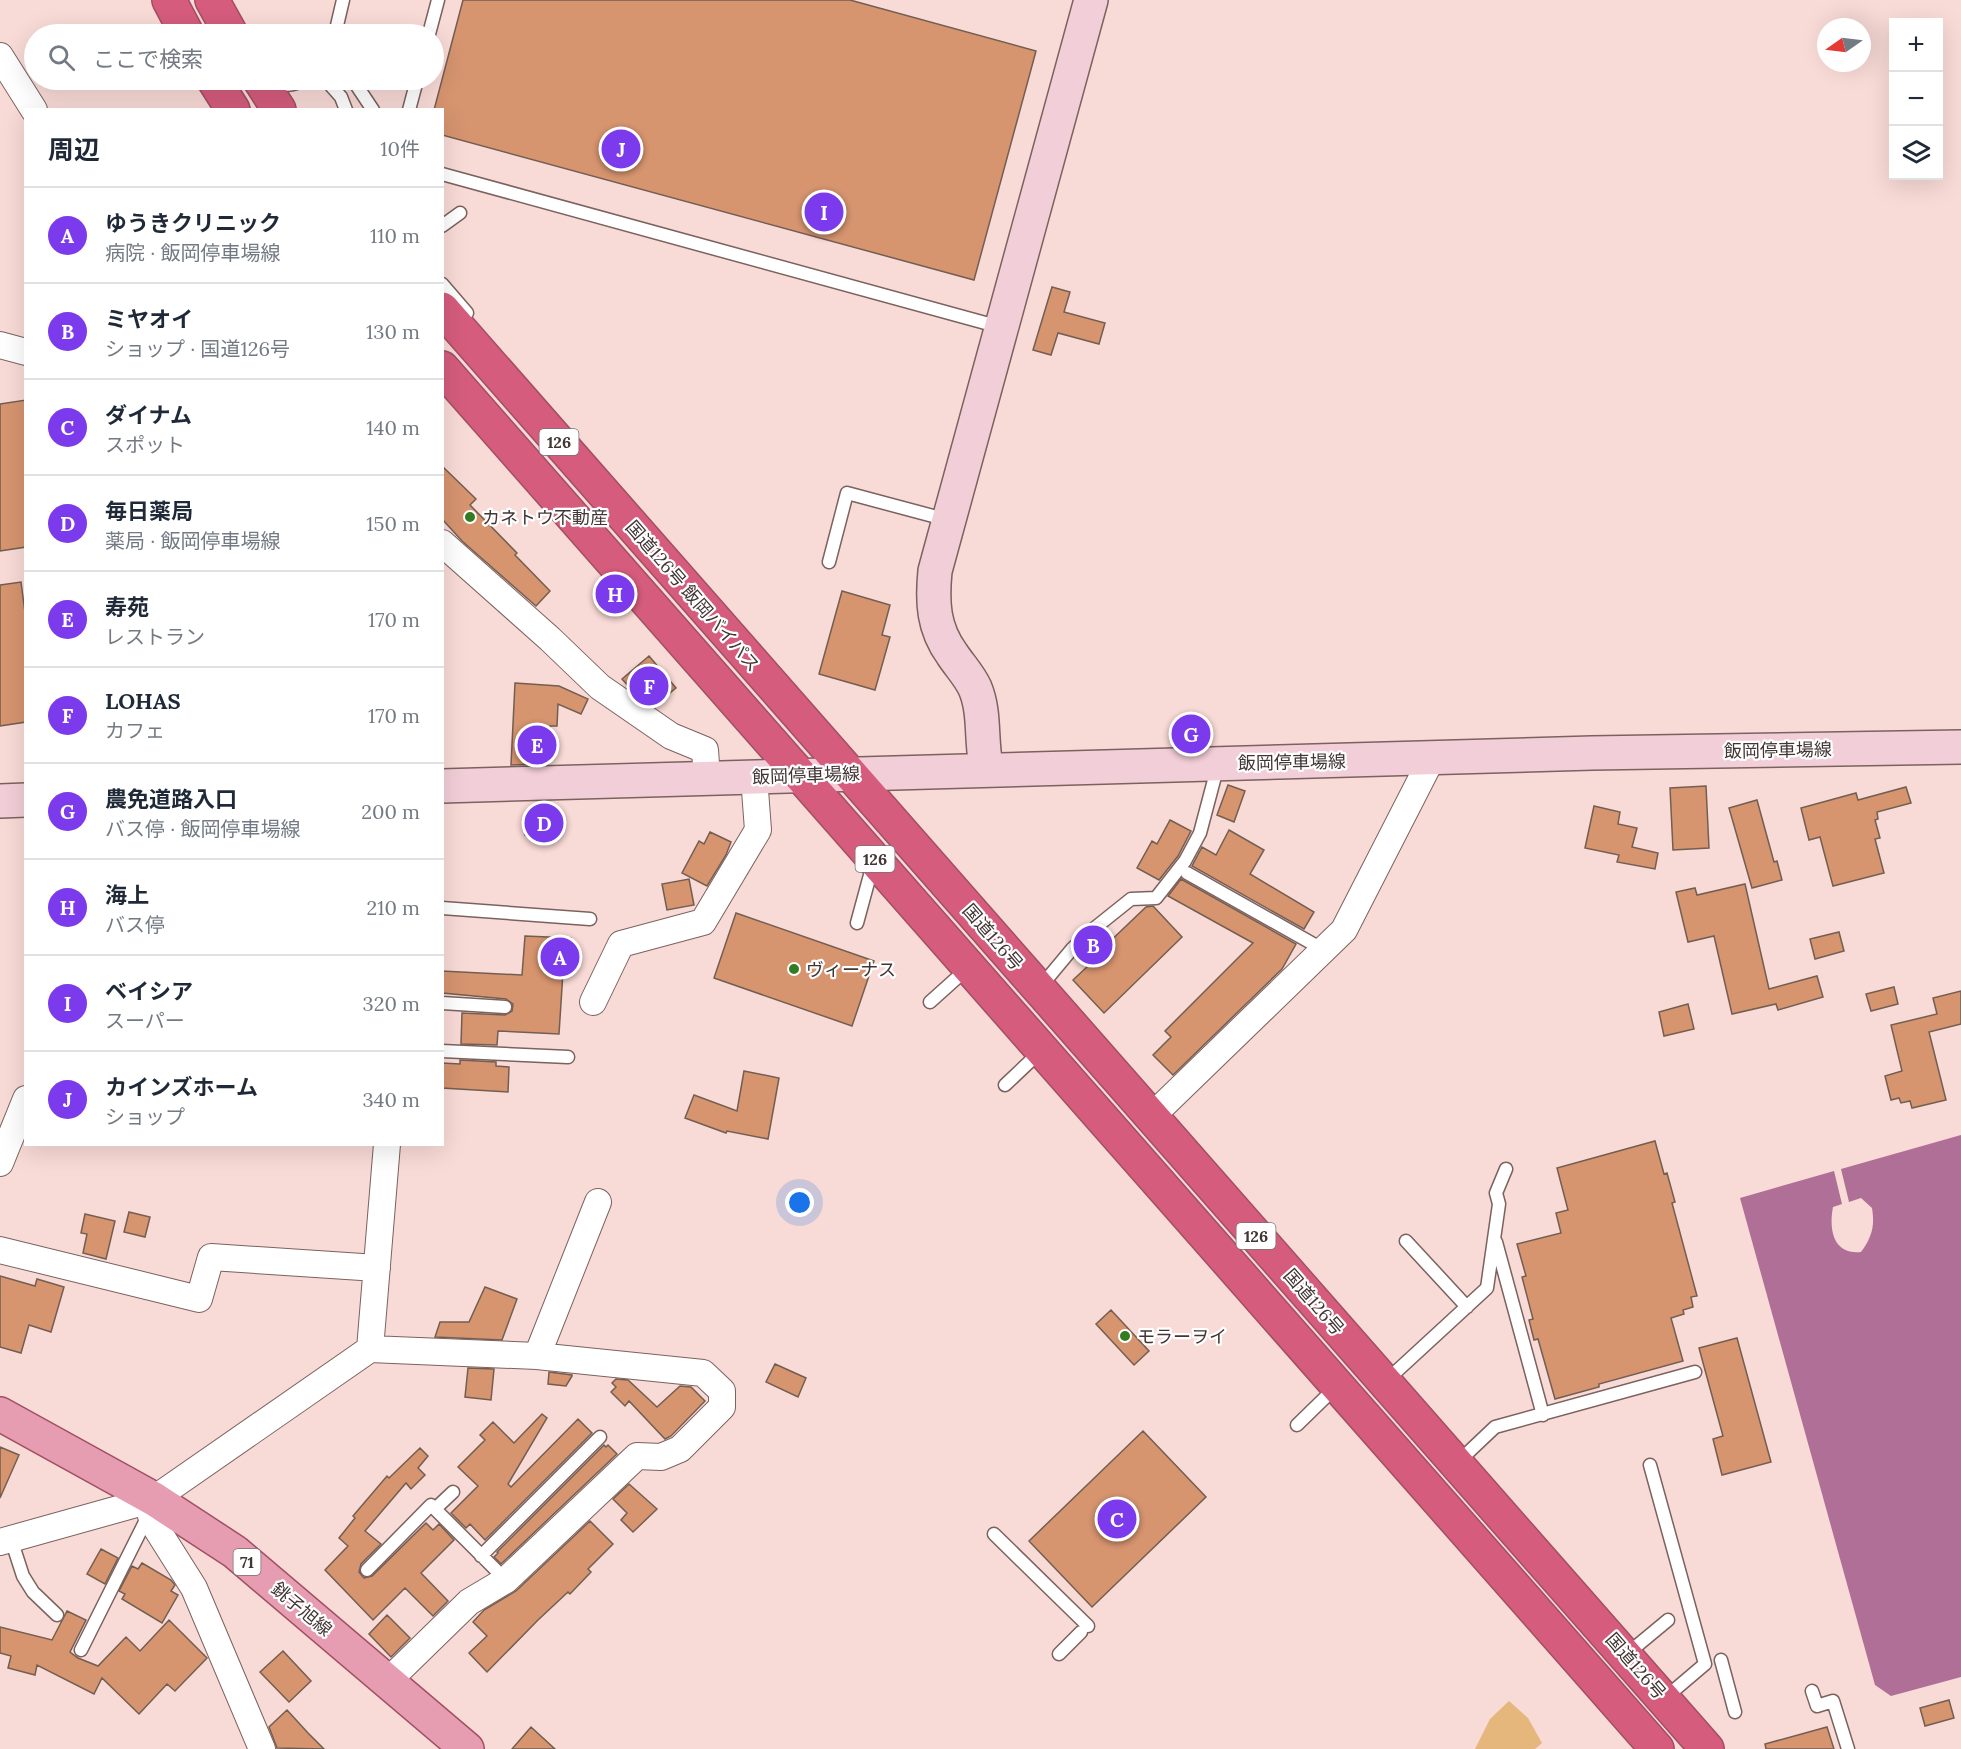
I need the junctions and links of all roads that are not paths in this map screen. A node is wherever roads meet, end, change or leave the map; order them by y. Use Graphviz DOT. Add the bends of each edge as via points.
graph roads {
  1 [pos="169,0"];
  2 [pos="212,0"];
  3 [pos="343,0"];
  4 [pos="438,0"];
  5 [pos="1091,0"];
  6 [pos="182,24"];
  7 [pos="225,24"];
  8 [pos="337,24"];
  9 [pos="432,24"];
  10 [pos="0,57"];
  11 [pos="220,90"];
  12 [pos="266,90"];
  13 [pos="335,90"];
  14 [pos="360,90"];
  15 [pos="414,90"];
  16 [pos="33,108"];
  17 [pos="232,108"];
  18 [pos="278,108"];
  19 [pos="345,108"];
  20 [pos="372,108"];
  21 [pos="410,108"];
  22 [pos="444,175"];
  23 [pos="459,213"];
  24 [pos="444,224"];
  25 [pos="444,286"];
  26 [pos="444,311"];
  27 [pos="473,320"];
  28 [pos="1002,327"];
  29 [pos="0,345"];
  30 [pos="24,351"];
  31 [pos="444,370"];
  32 [pos="548,410"];
  33 [pos="581,468"];
  34 [pos="949,520"];
  35 [pos="444,545"];
  36 [pos="829,562"];
  37 [pos="1961,747"];
  38 [pos="1432,758"];
  39 [pos="1218,764"];
  40 [pos="987,770"];
  41 [pos="850,773"];
  42 [pos="801,775"];
  43 [pos="754,777"];
  44 [pos="707,778"];
  45 [pos="444,786"];
  46 [pos="24,800"];
  47 [pos="0,801"];
  48 [pos="874,858"];
  49 [pos="1187,873"];
  50 [pos="444,908"];
  51 [pos="590,919"];
  52 [pos="857,923"];
  53 [pos="1322,949"];
  54 [pos="970,966"];
  55 [pos="1042,992"];
  56 [pos="593,1002"];
  57 [pos="930,1002"];
  58 [pos="444,1003"];
  59 [pos="505,1007"];
  60 [pos="1042,1049"];
  61 [pos="444,1051"];
  62 [pos="568,1057"];
  63 [pos="1005,1085"];
  64 [pos="24,1104"];
  65 [pos="1151,1117"];
  66 [pos="387,1146"];
  67 [pos="0,1163"];
  68 [pos="1506,1169"];
  69 [pos="598,1202"];
  70 [pos="1494,1235"];
  71 [pos="1406,1241"];
  72 [pos="0,1250"];
  73 [pos="377,1268"];
  74 [pos="1467,1307"];
  75 [pos="370,1349"];
  76 [pos="537,1356"];
  77 [pos="1695,1372"];
  78 [pos="1385,1382"];
  79 [pos="1338,1385"];
  80 [pos="0,1414"];
  81 [pos="1543,1415"];
  82 [pos="1297,1425"];
  83 [pos="600,1437"];
  84 [pos="1456,1463"];
  85 [pos="1650,1465"];
  86 [pos="453,1492"];
  87 [pos="152,1505"];
  88 [pos="435,1509"];
  89 [pos="994,1534"];
  90 [pos="5,1540"];
  91 [pos="482,1556"];
  92 [pos="368,1569"];
  93 [pos="506,1580"];
  94 [pos="57,1615"];
  95 [pos="1668,1620"];
  96 [pos="81,1650"];
  97 [pos="1059,1654"];
  98 [pos="1626,1655"];
  99 [pos="1721,1660"];
  100 [pos="388,1682"];
  101 [pos="1812,1691"];
  102 [pos="1664,1698"];
  103 [pos="1735,1712"];
  104 [pos="262,1749"];
  105 [pos="467,1749"];
  106 [pos="1657,1749"];
  107 [pos="1707,1749"];
  108 [pos="1848,1749"];
  1 -- 6 [label="highway"];
  2 -- 7 [label="highway"];
  3 -- 8 [label="lane"];
  4 -- 9 [label="lane"];
  5 -- 28 [label="main road"];
  10 -- 16 [label="street"];
  11 -- 17 [label="highway"];
  12 -- 18 [label="highway"];
  13 -- 19 [label="lane"];
  14 -- 20 [label="lane"];
  15 -- 21 [label="lane"];
  22 -- 28 [label="lane"];
  23 -- 24 [label="lane"];
  25 -- 27 [label="lane"];
  26 -- 33 [label="highway, 国道126号 飯岡バイパス / 126"];
  28 -- 34 [label="main road"];
  29 -- 30 [label="street"];
  31 -- 42 [label="highway, 国道126号 飯岡バイパス / 126"];
  32 -- 33 [label="lane"];
  33 -- 41 [label="highway, 国道126号 飯岡バイパス / 126"];
  34 -- 36 [label="lane" via="847,493"];
  34 -- 40 [label="main road" via="935,571 936,622 942,639 975,688"];
  35 -- 44 [label="street" via="600,687 671,736 705,750"];
  37 -- 38 [label="main road, 飯岡停車場線"];
  38 -- 39 [label="main road, 飯岡停車場線"];
  38 -- 53 [label="street" via="1344,930"];
  39 -- 40 [label="main road, 飯岡停車場線"];
  39 -- 55 [label="lane" via="1200,833 1185,861 1156,898 1131,899 1072,948 1047,979"];
  40 -- 41 [label="main road, 飯岡停車場線"];
  41 -- 42 [label="main road, 飯岡停車場線"];
  41 -- 55 [label="highway, 国道126号 / 126"];
  42 -- 43 [label="main road, 飯岡停車場線"];
  42 -- 48 [label="highway, 国道126号 / 126"];
  43 -- 44 [label="main road, 飯岡停車場線"];
  43 -- 56 [label="street" via="758,830 704,921 621,944"];
  44 -- 45 [label="main road, 飯岡停車場線"];
  46 -- 47 [label="main road"];
  48 -- 52 [label="lane"];
  48 -- 54 [label="highway, 国道126号 / 126"];
  49 -- 53 [label="lane"];
  50 -- 51 [label="lane"];
  53 -- 65 [label="street" via="1244,1036"];
  54 -- 57 [label="lane"];
  54 -- 60 [label="highway, 国道126号 / 126"];
  55 -- 65 [label="highway, 国道126号 / 126"];
  58 -- 59 [label="lane"];
  60 -- 63 [label="lane"];
  60 -- 79 [label="highway, 国道126号 / 126"];
  61 -- 62 [label="lane"];
  64 -- 67 [label="street"];
  65 -- 78 [label="highway, 国道126号 / 126"];
  66 -- 73 [label="street"];
  68 -- 70 [label="lane" via="1496,1193 1499,1204"];
  69 -- 76 [label="street"];
  70 -- 74 [label="lane" via="1487,1288"];
  70 -- 81 [label="lane"];
  71 -- 74 [label="lane"];
  72 -- 73 [label="street" via="199,1299 210,1257"];
  73 -- 75 [label="street"];
  74 -- 78 [label="lane"];
  75 -- 76 [label="street"];
  75 -- 87 [label="street"];
  76 -- 93 [label="street" via="703,1373 722,1391 722,1407 680,1449 661,1456 637,1456"];
  77 -- 81 [label="lane"];
  78 -- 84 [label="highway, 国道126号 / 126"];
  79 -- 82 [label="lane"];
  79 -- 106 [label="highway, 国道126号 / 126"];
  80 -- 87 [label="main road, 銚子旭線 / 71"];
  81 -- 84 [label="lane" via="1496,1427"];
  83 -- 91 [label="lane"];
  84 -- 98 [label="highway, 国道126号 / 126"];
  85 -- 102 [label="lane" via="1705,1664"];
  86 -- 88 [label="lane"];
  87 -- 90 [label="street"];
  87 -- 96 [label="lane"];
  87 -- 100 [label="main road, 銚子旭線 / 71" via="235,1552"];
  87 -- 104 [label="street" via="153,1523 194,1588"];
  88 -- 91 [label="lane"];
  88 -- 92 [label="lane" via="431,1505"];
  89 -- 97 [label="lane" via="1085,1629"];
  90 -- 94 [label="lane" via="33,1592"];
  91 -- 93 [label="lane"];
  93 -- 100 [label="street" via="469,1602"];
  95 -- 98 [label="lane"];
  98 -- 102 [label="highway, 国道126号 / 126"];
  99 -- 103 [label="lane"];
  100 -- 105 [label="main road, 銚子旭線 / 71"];
  101 -- 108 [label="lane" via="1817,1706 1833,1701"];
  102 -- 107 [label="highway, 国道126号 / 126"];
}
